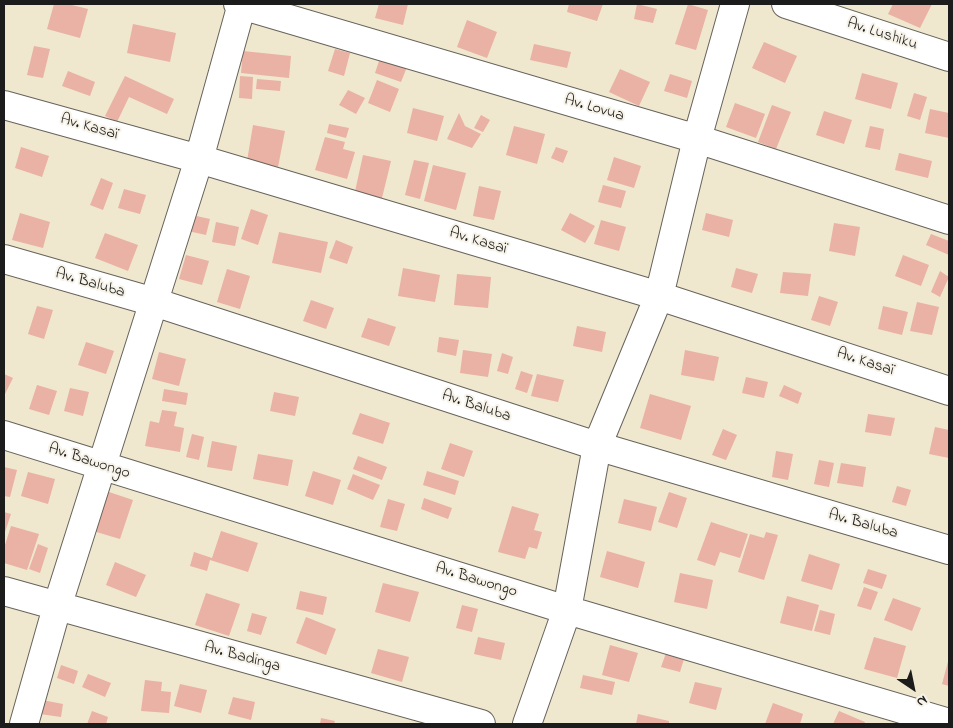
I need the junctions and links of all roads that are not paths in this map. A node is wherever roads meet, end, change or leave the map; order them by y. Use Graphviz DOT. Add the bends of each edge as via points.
graph roads {
  1 [pos="240,4"];
  2 [pos="735,4"];
  3 [pos="786,4"];
  4 [pos="949,57"];
  5 [pos="4,104"];
  6 [pos="697,139"];
  7 [pos="199,159"];
  8 [pos="949,220"];
  9 [pos="4,259"];
  10 [pos="659,296"];
  11 [pos="154,302"];
  12 [pos="949,390"];
  13 [pos="4,434"];
  14 [pos="597,446"];
  15 [pos="102,466"];
  16 [pos="949,550"];
  17 [pos="4,591"];
  18 [pos="57,607"];
  19 [pos="567,610"];
  20 [pos="949,723"];
  21 [pos="24,724"];
  22 [pos="481,724"];
  23 [pos="527,724"];
  1 -- 6 [label="street, Av. Lovua"];
  1 -- 7 [label="street"];
  2 -- 6 [label="street"];
  3 -- 4 [label="street, Av. Lushiku"];
  5 -- 7 [label="street, Av. Kasaï"];
  6 -- 8 [label="street, Av. Lovua"];
  6 -- 10 [label="street"];
  7 -- 10 [label="street, Av. Kasaï"];
  7 -- 11 [label="street"];
  9 -- 11 [label="street, Av. Baluba"];
  10 -- 12 [label="street, Av. Kasaï"];
  10 -- 14 [label="street"];
  11 -- 14 [label="street, Av. Baluba"];
  11 -- 15 [label="street"];
  13 -- 15 [label="street, Av. Bawongo"];
  14 -- 16 [label="street, Av. Baluba"];
  14 -- 19 [label="street"];
  15 -- 18 [label="street"];
  15 -- 19 [label="street, Av. Bawongo"];
  17 -- 18 [label="street, Av. Badinga"];
  18 -- 21 [label="street"];
  18 -- 22 [label="street, Av. Badinga"];
  19 -- 20 [label="street, Av. Bawongo"];
  19 -- 23 [label="street"];
}
